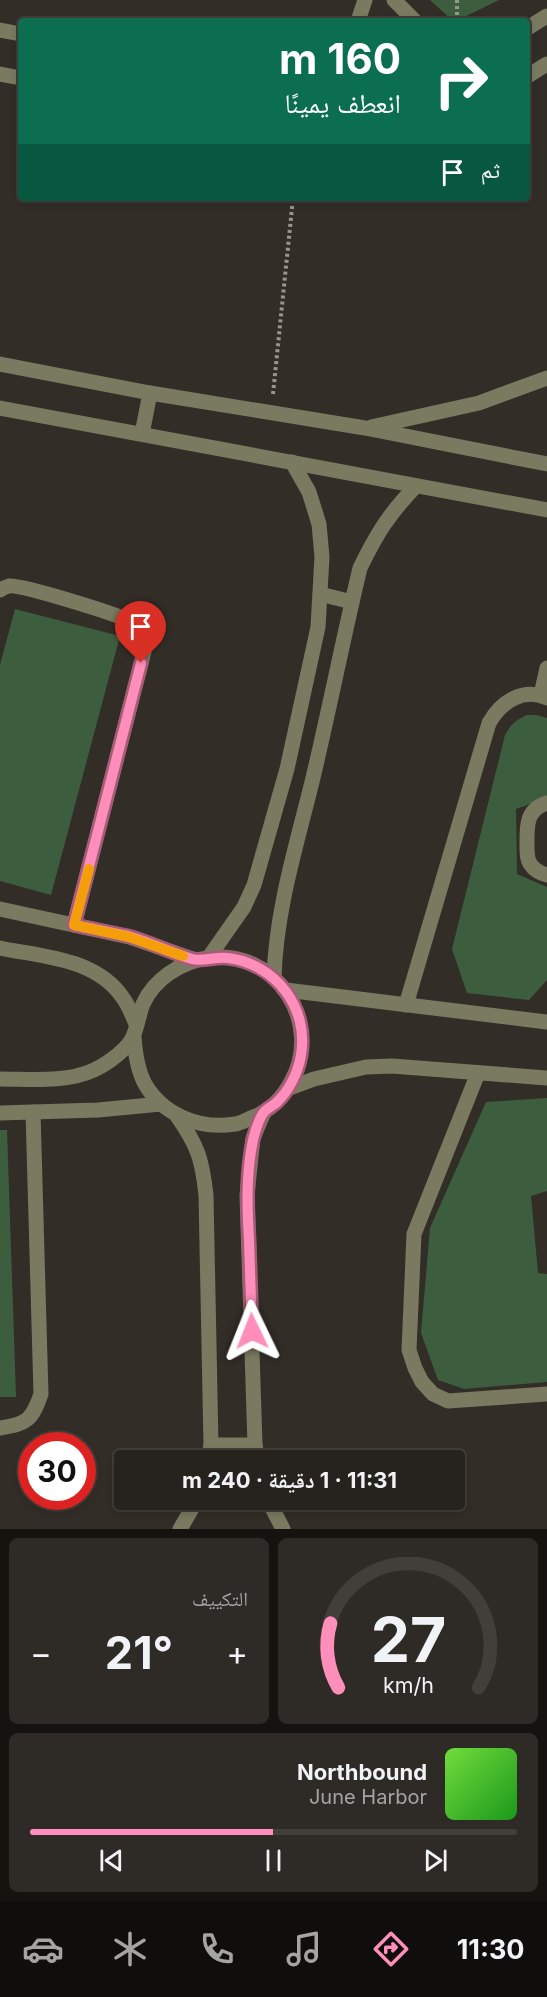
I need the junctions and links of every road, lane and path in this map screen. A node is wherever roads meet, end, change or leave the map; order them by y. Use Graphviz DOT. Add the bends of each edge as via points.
graph roads {
  1 [pos="365,0"];
  2 [pos="394,0"];
  3 [pos="457,0"];
  4 [pos="547,16"];
  5 [pos="359,18"];
  6 [pos="412,18"];
  7 [pos="457,18"];
  8 [pos="530,27"];
  9 [pos="0,30"];
  10 [pos="18,33"];
  11 [pos="547,64"];
  12 [pos="0,74"];
  13 [pos="530,75"];
  14 [pos="18,77"];
  15 [pos="293,201"];
  16 [pos="0,364"];
  17 [pos="547,378"];
  18 [pos="150,393"];
  19 [pos="0,408"];
  20 [pos="271,414"];
  21 [pos="365,428"];
  22 [pos="142,434"];
  23 [pos="292,462"];
  24 [pos="547,464"];
  25 [pos="416,486"];
  26 [pos="547,510"];
  27 [pos="0,590"];
  28 [pos="320,594"];
  29 [pos="352,602"];
  30 [pos="547,668"];
  31 [pos="544,697"];
  32 [pos="547,803"];
  33 [pos="547,875"];
  34 [pos="0,909"];
  35 [pos="74,925"];
  36 [pos="0,948"];
  37 [pos="202,959"];
  38 [pos="274,978"];
  39 [pos="286,990"];
  40 [pos="406,1005"];
  41 [pos="547,1022"];
  42 [pos="135,1030"];
  43 [pos="478,1072"];
  44 [pos="547,1078"];
  45 [pos="0,1079"];
  46 [pos="287,1089"];
  47 [pos="160,1104"];
  48 [pos="33,1112"];
  49 [pos="264,1112"];
  50 [pos="0,1113"];
  51 [pos="177,1116"];
  52 [pos="547,1394"];
  53 [pos="0,1428"];
  54 [pos="211,1445"];
  55 [pos="255,1445"];
  56 [pos="210,1450"];
  57 [pos="256,1450"];
  58 [pos="191,1510"];
  59 [pos="273,1510"];
  60 [pos="180,1529"];
  61 [pos="283,1529"];
  1 -- 5 [label="street"];
  2 -- 6 [label="street"];
  3 -- 7 [label="path"];
  4 -- 8 [label="street"];
  9 -- 10 [label="street"];
  11 -- 13 [label="street"];
  12 -- 14 [label="street"];
  15 -- 20 [label="path"];
  16 -- 18 [label="street"];
  17 -- 21 [label="street" via="479,403"];
  18 -- 20 [label="street"];
  18 -- 22 [label="street"];
  19 -- 22 [label="street"];
  20 -- 21 [label="street"];
  21 -- 24 [label="street"];
  22 -- 23 [label="street"];
  23 -- 25 [label="street"];
  23 -- 28 [label="street" via="309,492 319,524"];
  25 -- 26 [label="street"];
  25 -- 29 [label="street" via="374,538 360,568"];
  27 -- 35 [label="street" via="10,586 29,589 131,622 141,633 145,648"];
  28 -- 29 [label="street"];
  28 -- 37 [label="street" via="318,627 287,769 254,885 244,907"];
  29 -- 38 [label="street" via="284,894"];
  30 -- 31 [label="street"];
  31 -- 40 [label="street" via="529,694 505,702 489,723"];
  32 -- 33 [label="street" via="536,809 527,823 527,859 538,872"];
  34 -- 35 [label="street"];
  35 -- 37 [label="street"];
  36 -- 42 [label="street" via="76,963 94,971 124,999"];
  37 -- 38 [label="street" via="226,957 243,961"];
  37 -- 42 [label="street" via="175,969 157,983 144,1001"];
  38 -- 39 [label="street"];
  39 -- 40 [label="street"];
  39 -- 46 [label="street" via="295,1005 303,1039 296,1074"];
  40 -- 41 [label="street"];
  42 -- 45 [label="street" via="113,1059 93,1071 71,1077"];
  42 -- 47 [label="street" via="136,1061 145,1084"];
  43 -- 44 [label="street"];
  43 -- 46 [label="street" via="366,1067"];
  43 -- 52 [label="street" via="414,1234 410,1350 422,1382 448,1401"];
  46 -- 49 [label="street"];
  47 -- 48 [label="street"];
  47 -- 51 [label="street"];
  48 -- 50 [label="street"];
  48 -- 53 [label="street" via="41,1394 35,1412 20,1425"];
  49 -- 51 [label="street" via="236,1124 206,1125"];
  49 -- 55 [label="street" via="253,1138 247,1195"];
  51 -- 54 [label="street" via="194,1140 205,1186"];
  54 -- 55 [label="street"];
  54 -- 56 [label="street"];
  55 -- 57 [label="street"];
  58 -- 60 [label="street"];
  59 -- 61 [label="street"];
}
